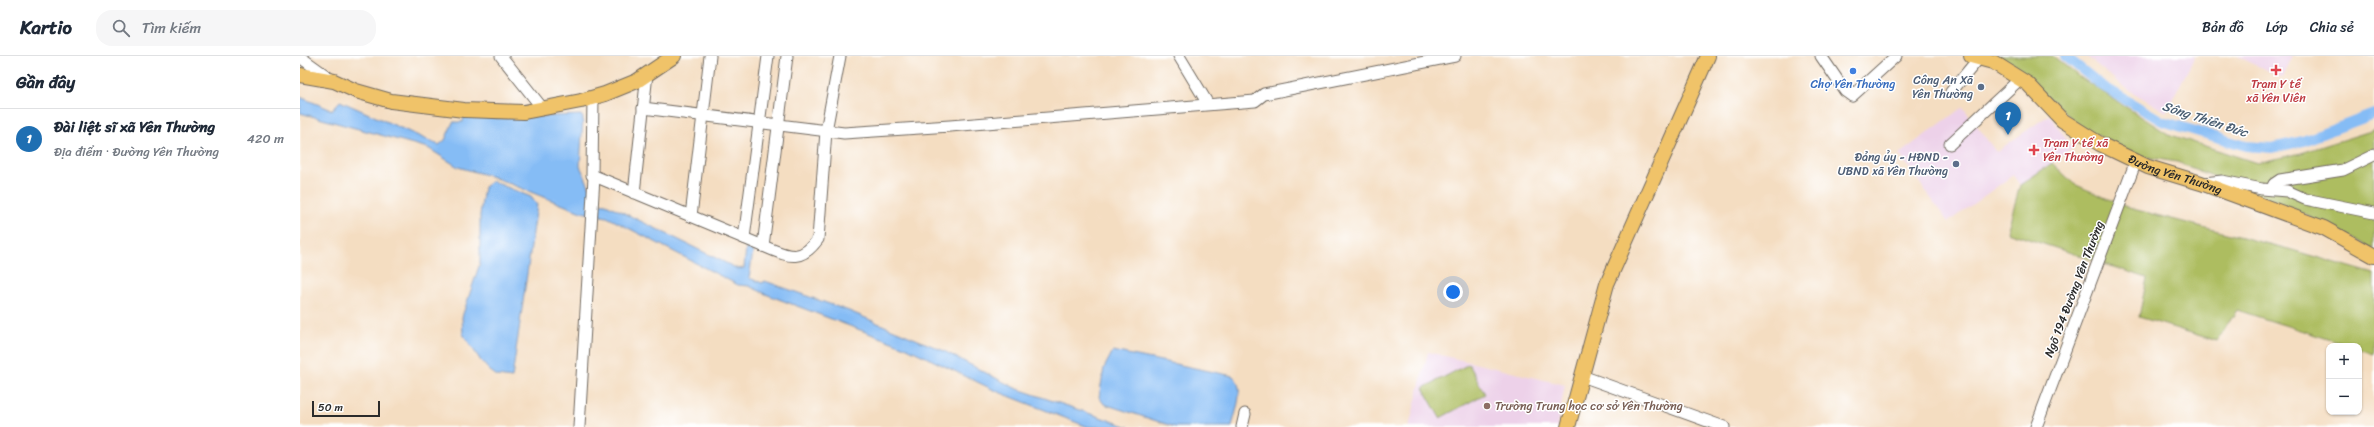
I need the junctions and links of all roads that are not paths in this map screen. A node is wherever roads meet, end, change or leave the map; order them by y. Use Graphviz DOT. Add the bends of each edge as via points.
graph roads {
  1 [pos="500,56"];
  2 [pos="710,56"];
  3 [pos="768,56"];
  4 [pos="787,56"];
  5 [pos="840,56"];
  6 [pos="1179,56"];
  7 [pos="1455,56"];
  8 [pos="1708,56"];
  9 [pos="1821,56"];
  10 [pos="1896,56"];
  11 [pos="300,57"];
  12 [pos="1975,57"];
  13 [pos="666,58"];
  14 [pos="646,74"];
  15 [pos="300,75"];
  16 [pos="2020,79"];
  17 [pos="334,81"];
  18 [pos="1951,92"];
  19 [pos="592,98"];
  20 [pos="1208,104"];
  21 [pos="643,108"];
  22 [pos="543,109"];
  23 [pos="703,116"];
  24 [pos="759,124"];
  25 [pos="778,126"];
  26 [pos="826,131"];
  27 [pos="1950,144"];
  28 [pos="2374,155"];
  29 [pos="2136,161"];
  30 [pos="594,176"];
  31 [pos="2201,183"];
  32 [pos="2272,188"];
  33 [pos="634,193"];
  34 [pos="2374,213"];
  35 [pos="690,216"];
  36 [pos="744,238"];
  37 [pos="763,246"];
  38 [pos="2374,256"];
  39 [pos="1582,376"];
  40 [pos="1245,414"];
  41 [pos="579,427"];
  42 [pos="1242,427"];
  43 [pos="1568,427"];
  44 [pos="1724,427"];
  45 [pos="2036,427"];
  1 -- 22 [label="street"];
  2 -- 23 [label="street"];
  3 -- 24 [label="street"];
  4 -- 25 [label="street"];
  5 -- 26 [label="street"];
  6 -- 20 [label="street"];
  7 -- 20 [label="street" via="1264,94 1255,101"];
  8 -- 39 [label="main road" via="1607,284"];
  9 -- 10 [label="street" via="1852,96"];
  11 -- 17 [label="street"];
  12 -- 16 [label="main road, Đường Yên Thường" via="1993,62"];
  12 -- 18 [label="street"];
  13 -- 14 [label="main road"];
  14 -- 19 [label="main road" via="637,81"];
  14 -- 21 [label="street"];
  15 -- 17 [label="main road"];
  16 -- 27 [label="street"];
  16 -- 29 [label="main road, Đường Yên Thường" via="2062,120 2100,144"];
  17 -- 22 [label="main road" via="356,91 398,102 464,110 524,112"];
  19 -- 22 [label="main road"];
  19 -- 30 [label="street" via="590,170"];
  20 -- 26 [label="street" via="950,126"];
  21 -- 23 [label="street"];
  21 -- 33 [label="street"];
  23 -- 24 [label="street"];
  23 -- 35 [label="street"];
  24 -- 25 [label="street"];
  24 -- 36 [label="street"];
  25 -- 26 [label="street"];
  25 -- 37 [label="street"];
  26 -- 37 [label="street" via="818,239 808,250 796,257"];
  28 -- 32 [label="street" via="2343,170 2280,180"];
  29 -- 31 [label="main road, Đường Yên Thường"];
  29 -- 45 [label="street, Ngõ 194 Đường Yên Thường"];
  30 -- 33 [label="street"];
  30 -- 41 [label="street"];
  31 -- 32 [label="street" via="2222,181 2262,189"];
  31 -- 38 [label="main road, Đường Yên Thường" via="2324,228"];
  32 -- 34 [label="street" via="2305,199"];
  33 -- 35 [label="street"];
  35 -- 36 [label="street"];
  36 -- 37 [label="street"];
  39 -- 43 [label="main road"];
  39 -- 44 [label="street"];
  40 -- 42 [label="street"];
}
